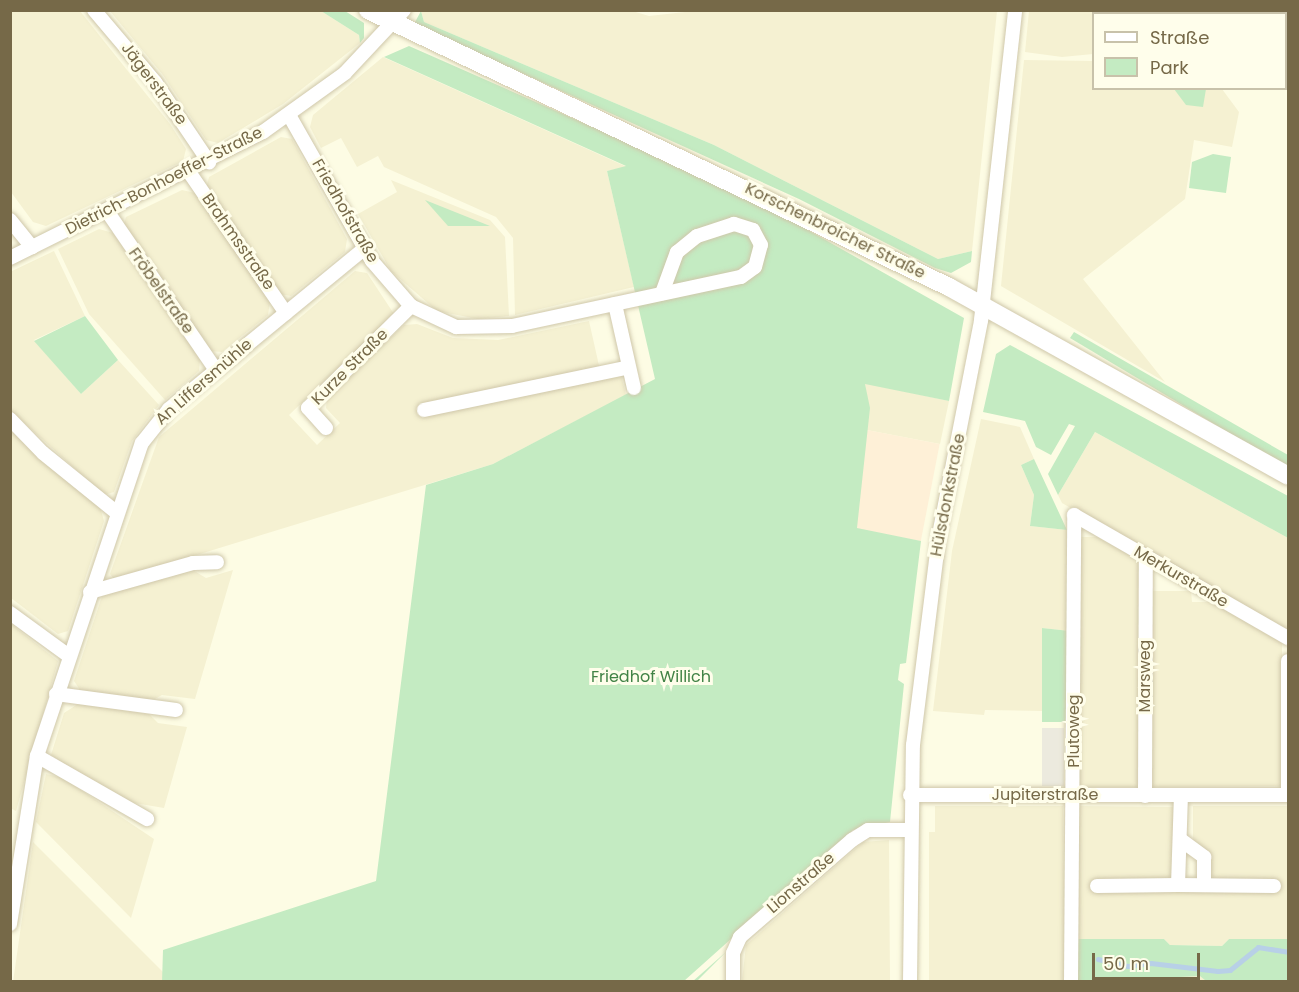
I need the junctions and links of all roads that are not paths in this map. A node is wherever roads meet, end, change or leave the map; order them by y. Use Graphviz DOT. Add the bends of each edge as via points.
graph roads {
  1 [pos="94,10"];
  2 [pos="368,10"];
  3 [pos="1015,10"];
  4 [pos="399,18"];
  5 [pos="290,115"];
  6 [pos="209,162"];
  7 [pos="189,172"];
  8 [pos="107,212"];
  9 [pos="10,220"];
  10 [pos="32,247"];
  11 [pos="365,248"];
  12 [pos="10,258"];
  13 [pos="662,293"];
  14 [pos="615,304"];
  15 [pos="983,305"];
  16 [pos="411,306"];
  17 [pos="286,313"];
  18 [pos="629,368"];
  19 [pos="216,370"];
  20 [pos="634,388"];
  21 [pos="424,410"];
  22 [pos="10,419"];
  23 [pos="326,428"];
  24 [pos="1288,476"];
  25 [pos="117,513"];
  26 [pos="1074,515"];
  27 [pos="1146,557"];
  28 [pos="217,562"];
  29 [pos="90,592"];
  30 [pos="10,613"];
  31 [pos="1288,638"];
  32 [pos="69,656"];
  33 [pos="1288,661"];
  34 [pos="56,694"];
  35 [pos="176,710"];
  36 [pos="37,756"];
  37 [pos="910,795"];
  38 [pos="1181,795"];
  39 [pos="1288,795"];
  40 [pos="1070,796"];
  41 [pos="1145,796"];
  42 [pos="10,819"];
  43 [pos="147,819"];
  44 [pos="23,827"];
  45 [pos="910,830"];
  46 [pos="1181,840"];
  47 [pos="1178,885"];
  48 [pos="1204,885"];
  49 [pos="1097,886"];
  50 [pos="1274,886"];
  51 [pos="10,924"];
  52 [pos="733,981"];
  53 [pos="910,981"];
  54 [pos="1071,981"];
  1 -- 6 [label="street, Jägerstraße" via="155,82"];
  2 -- 4 [label="main road, Korschenbroicher Straße"];
  3 -- 15 [label="street, Hülsdonkstraße"];
  4 -- 5 [label="street, Dietrich-Bonhoeffer-Straße" via="345,73"];
  4 -- 15 [label="main road, Korschenbroicher Straße"];
  5 -- 6 [label="street, Dietrich-Bonhoeffer-Straße"];
  5 -- 11 [label="street, Friedhofstraße"];
  6 -- 7 [label="street, Dietrich-Bonhoeffer-Straße"];
  7 -- 8 [label="street, Dietrich-Bonhoeffer-Straße"];
  7 -- 17 [label="street, Brahmsstraße"];
  8 -- 10 [label="street, Dietrich-Bonhoeffer-Straße"];
  8 -- 19 [label="street, Fröbelstraße"];
  9 -- 10 [label="street"];
  10 -- 12 [label="street, Dietrich-Bonhoeffer-Straße"];
  11 -- 16 [label="street, Friedhofstraße"];
  11 -- 17 [label="street, An Liffersmühle"];
  13 -- 13 [label="street, Friedhofstraße" via="741,277 755,267 761,245 753,230 734,224 697,236 677,252"];
  13 -- 14 [label="street, Friedhofstraße"];
  14 -- 16 [label="street, Friedhofstraße" via="512,326 456,327"];
  14 -- 18 [label="street"];
  15 -- 24 [label="main road, Korschenbroicher Straße"];
  15 -- 37 [label="street, Hülsdonkstraße" via="939,535"];
  16 -- 23 [label="street, Kurze Straße" via="308,408"];
  17 -- 19 [label="street, An Liffersmühle"];
  18 -- 20 [label="street"];
  18 -- 21 [label="street"];
  19 -- 25 [label="street, An Liffersmühle" via="149,431"];
  22 -- 25 [label="street" via="43,453"];
  25 -- 29 [label="street, An Liffersmühle"];
  26 -- 27 [label="street, Merkurstraße"];
  26 -- 40 [label="street, Plutoweg"];
  27 -- 31 [label="street, Merkurstraße"];
  27 -- 41 [label="street, Marsweg"];
  28 -- 29 [label="street" via="193,563"];
  29 -- 32 [label="street, An Liffersmühle"];
  30 -- 32 [label="street"];
  32 -- 34 [label="street, An Liffersmühle"];
  33 -- 39 [label="street"];
  34 -- 35 [label="street"];
  34 -- 36 [label="street, An Liffersmühle"];
  36 -- 43 [label="street"];
  36 -- 44 [label="street, An Liffersmühle"];
  37 -- 40 [label="street, Jupiterstraße"];
  37 -- 45 [label="street, Hülsdonkstraße"];
  38 -- 39 [label="street, Jupiterstraße"];
  38 -- 41 [label="street, Jupiterstraße"];
  38 -- 46 [label="street"];
  40 -- 41 [label="street, Jupiterstraße"];
  40 -- 54 [label="street, Plutoweg"];
  42 -- 44 [label="street"];
  44 -- 51 [label="street, An Liffersmühle"];
  45 -- 52 [label="street, Lionstraße" via="868,830 852,840 740,937 733,953"];
  45 -- 53 [label="street, Hülsdonkstraße"];
  46 -- 47 [label="street"];
  46 -- 48 [label="street" via="1204,857"];
  47 -- 48 [label="street"];
  47 -- 49 [label="street"];
  48 -- 50 [label="street"];
}
